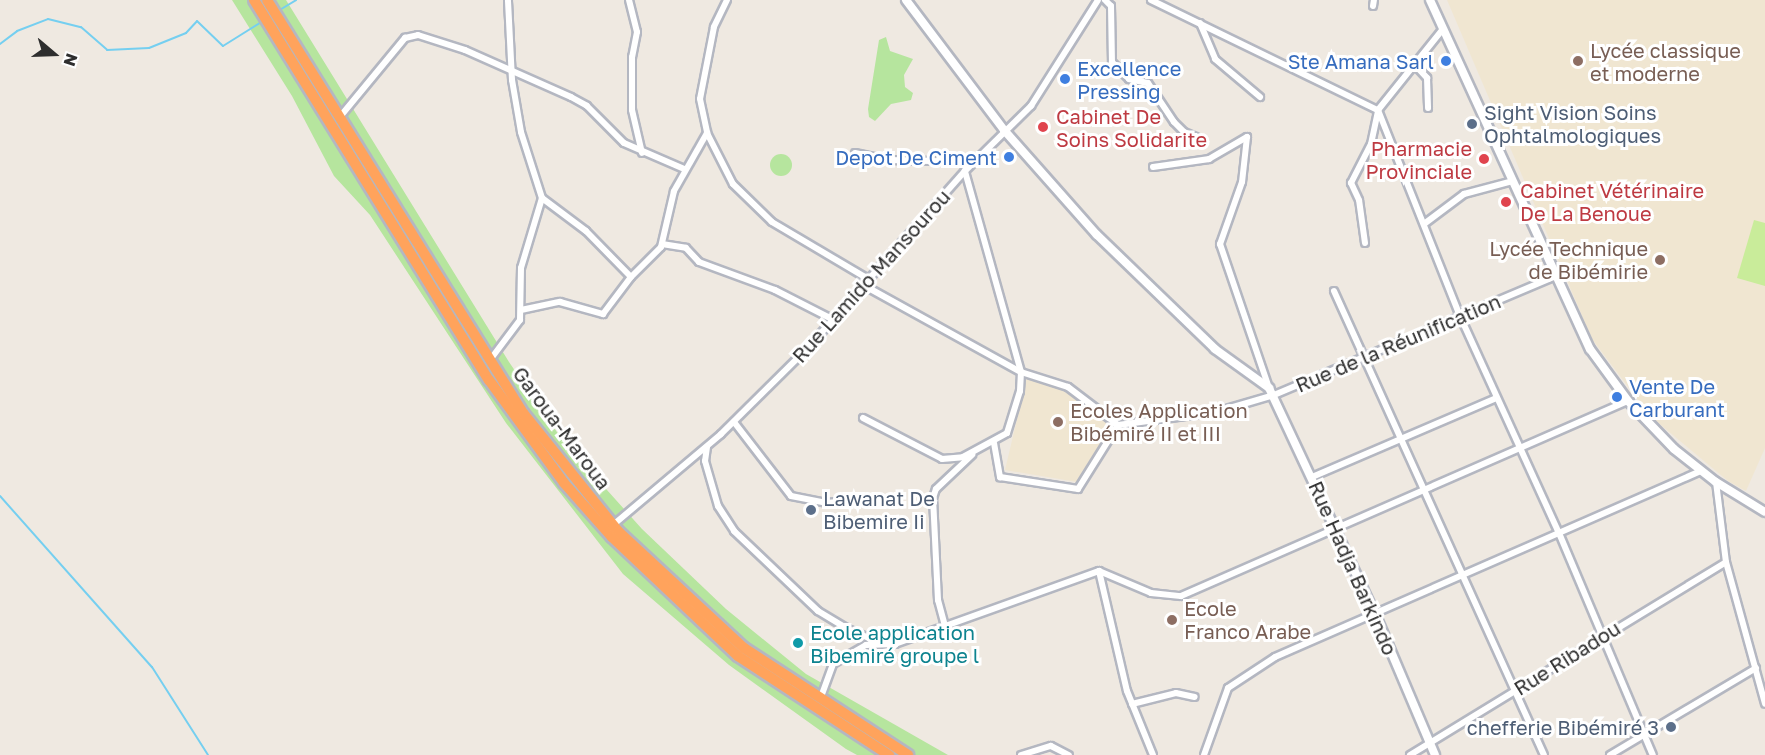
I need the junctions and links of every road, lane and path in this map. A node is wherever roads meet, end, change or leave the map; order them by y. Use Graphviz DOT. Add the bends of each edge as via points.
graph roads {
  1 [pos="254,0"];
  2 [pos="508,0"];
  3 [pos="629,0"];
  4 [pos="727,0"];
  5 [pos="906,0"];
  6 [pos="1098,0"];
  7 [pos="1105,0"];
  8 [pos="1150,0"];
  9 [pos="1430,0"];
  10 [pos="266,5"];
  11 [pos="1200,23"];
  12 [pos="276,24"];
  13 [pos="1443,29"];
  14 [pos="1415,65"];
  15 [pos="512,69"];
  16 [pos="1260,97"];
  17 [pos="1428,108"];
  18 [pos="1378,110"];
  19 [pos="338,118"];
  20 [pos="1004,130"];
  21 [pos="707,133"];
  22 [pos="1196,137"];
  23 [pos="642,153"];
  24 [pos="855,153"];
  25 [pos="973,162"];
  26 [pos="1153,167"];
  27 [pos="684,169"];
  28 [pos="965,171"];
  29 [pos="1513,181"];
  30 [pos="542,198"];
  31 [pos="1424,224"];
  32 [pos="1365,243"];
  33 [pos="662,244"];
  34 [pos="1556,276"];
  35 [pos="631,277"];
  36 [pos="870,280"];
  37 [pos="865,286"];
  38 [pos="1334,291"];
  39 [pos="521,310"];
  40 [pos="1460,316"];
  41 [pos="834,320"];
  42 [pos="1364,359"];
  43 [pos="490,360"];
  44 [pos="1021,372"];
  45 [pos="1271,392"];
  46 [pos="1496,398"];
  47 [pos="1628,401"];
  48 [pos="863,418"];
  49 [pos="734,422"];
  50 [pos="1118,425"];
  51 [pos="1401,438"];
  52 [pos="994,443"];
  53 [pos="707,446"];
  54 [pos="982,446"];
  55 [pos="1521,449"];
  56 [pos="1700,471"];
  57 [pos="1312,477"];
  58 [pos="1716,482"];
  59 [pos="1426,489"];
  60 [pos="850,501"];
  61 [pos="1765,512"];
  62 [pos="613,525"];
  63 [pos="1337,530"];
  64 [pos="1559,533"];
  65 [pos="1726,562"];
  66 [pos="1099,571"];
  67 [pos="1465,574"];
  68 [pos="1376,616"];
  69 [pos="945,626"];
  70 [pos="1601,635"];
  71 [pos="884,644"];
  72 [pos="1756,668"];
  73 [pos="1516,690"];
  74 [pos="821,697"];
  75 [pos="1195,697"];
  76 [pos="1132,704"];
  77 [pos="1765,704"];
  78 [pos="1644,734"];
  79 [pos="1430,742"];
  80 [pos="889,755"];
  81 [pos="908,755"];
  82 [pos="1021,755"];
  83 [pos="1068,755"];
  84 [pos="1153,755"];
  85 [pos="1204,755"];
  86 [pos="1410,755"];
  87 [pos="1435,755"];
  88 [pos="1544,755"];
  89 [pos="1610,755"];
  90 [pos="1653,755"];
  1 -- 10 [label="highway, Garoua-Maroua"];
  2 -- 15 [label="street"];
  3 -- 23 [label="street" via="637,32 632,57 632,110"];
  4 -- 21 [label="street" via="714,27 702,79 700,99"];
  5 -- 20 [label="street"];
  6 -- 20 [label="street, Rue Lamido Mansourou" via="1031,106"];
  7 -- 22 [label="street" via="1111,6 1112,62 1129,79 1148,83 1174,122"];
  8 -- 11 [label="street"];
  9 -- 13 [label="street"];
  10 -- 12 [label="highway, Garoua-Maroua"];
  11 -- 16 [label="street" via="1215,59"];
  11 -- 18 [label="street"];
  12 -- 19 [label="highway, Garoua-Maroua"];
  12 -- 80 [label="highway, Garoua-Maroua" via="489,380 564,483 620,546 738,656"];
  13 -- 14 [label="street"];
  13 -- 29 [label="street"];
  14 -- 17 [label="street" via="1427,78"];
  14 -- 18 [label="street"];
  15 -- 19 [label="street" via="411,34"];
  15 -- 23 [label="street" via="586,106 624,143"];
  15 -- 30 [label="street" via="521,132"];
  18 -- 31 [label="street"];
  18 -- 32 [label="street" via="1371,144 1352,183 1359,200"];
  19 -- 43 [label="highway, Garoua-Maroua"];
  20 -- 25 [label="street, Rue Lamido Mansourou"];
  20 -- 45 [label="street" via="1097,235 1215,349"];
  21 -- 27 [label="street"];
  21 -- 36 [label="street" via="733,184 756,210"];
  23 -- 27 [label="street"];
  24 -- 25 [label="street" via="889,160"];
  25 -- 28 [label="street, Rue Lamido Mansourou"];
  26 -- 45 [label="street" via="1209,159 1246,137 1242,182 1220,244"];
  27 -- 33 [label="street" via="672,195"];
  28 -- 36 [label="street, Rue Lamido Mansourou"];
  28 -- 44 [label="street"];
  29 -- 31 [label="street" via="1464,194"];
  29 -- 34 [label="street"];
  30 -- 35 [label="street" via="586,231"];
  30 -- 39 [label="street" via="521,268"];
  31 -- 40 [label="street"];
  33 -- 35 [label="street"];
  33 -- 41 [label="street" via="686,248 695,260 775,290"];
  34 -- 40 [label="street, Rue de la Réunification"];
  34 -- 47 [label="street" via="1590,348"];
  35 -- 39 [label="street" via="602,315 560,302"];
  36 -- 37 [label="street, Rue Lamido Mansourou"];
  37 -- 41 [label="street, Rue Lamido Mansourou"];
  37 -- 44 [label="street"];
  38 -- 42 [label="street"];
  39 -- 43 [label="street" via="520,320"];
  40 -- 42 [label="street, Rue de la Réunification"];
  40 -- 46 [label="street"];
  41 -- 49 [label="street, Rue Lamido Mansourou"];
  42 -- 45 [label="street, Rue de la Réunification"];
  42 -- 51 [label="street"];
  43 -- 62 [label="highway, Garoua-Maroua" via="524,414"];
  44 -- 50 [label="street" via="1068,387"];
  44 -- 52 [label="street" via="1012,423"];
  45 -- 50 [label="street, Rue de la Réunification" via="1216,412"];
  45 -- 57 [label="street, Rue Hadja Barkindo"];
  46 -- 51 [label="street"];
  46 -- 55 [label="street"];
  47 -- 55 [label="street"];
  47 -- 56 [label="street"];
  48 -- 54 [label="street" via="942,459 955,460"];
  49 -- 53 [label="street, Rue Lamido Mansourou"];
  49 -- 60 [label="street" via="791,496 826,503"];
  50 -- 52 [label="street" via="1078,489 1000,477"];
  51 -- 57 [label="street"];
  51 -- 59 [label="street"];
  52 -- 54 [label="street"];
  53 -- 62 [label="street, Rue Lamido Mansourou"];
  53 -- 71 [label="street" via="705,461 718,506 734,531 818,611"];
  54 -- 69 [label="street" via="936,489 933,498 939,600"];
  55 -- 59 [label="street"];
  55 -- 64 [label="street"];
  56 -- 58 [label="street"];
  56 -- 64 [label="street"];
  57 -- 63 [label="street, Rue Hadja Barkindo"];
  58 -- 61 [label="street"];
  58 -- 65 [label="street"];
  59 -- 63 [label="street"];
  59 -- 67 [label="street"];
  62 -- 74 [label="highway, Garoua-Maroua" via="700,611 744,648 791,682"];
  63 -- 66 [label="street" via="1176,597 1151,593"];
  63 -- 68 [label="street, Rue Hadja Barkindo"];
  64 -- 67 [label="street"];
  64 -- 70 [label="street"];
  65 -- 70 [label="street, Rue Ribadou"];
  65 -- 72 [label="street"];
  66 -- 69 [label="street"];
  66 -- 76 [label="street"];
  67 -- 68 [label="street"];
  67 -- 73 [label="street"];
  68 -- 79 [label="street, Rue Hadja Barkindo"];
  68 -- 85 [label="street" via="1290,649 1232,684"];
  69 -- 71 [label="street"];
  70 -- 73 [label="street, Rue Ribadou"];
  70 -- 78 [label="street"];
  71 -- 74 [label="street" via="866,645 833,664"];
  72 -- 77 [label="street"];
  72 -- 78 [label="street"];
  73 -- 79 [label="street, Rue Ribadou"];
  73 -- 88 [label="street"];
  74 -- 81 [label="highway, Garoua-Maroua"];
  75 -- 76 [label="street" via="1176,693"];
  76 -- 84 [label="street"];
  78 -- 89 [label="street"];
  78 -- 90 [label="street"];
  79 -- 86 [label="street, Rue Ribadou"];
  79 -- 87 [label="street, Rue Hadja Barkindo"];
  82 -- 83 [label="street" via="1051,746"];
}
